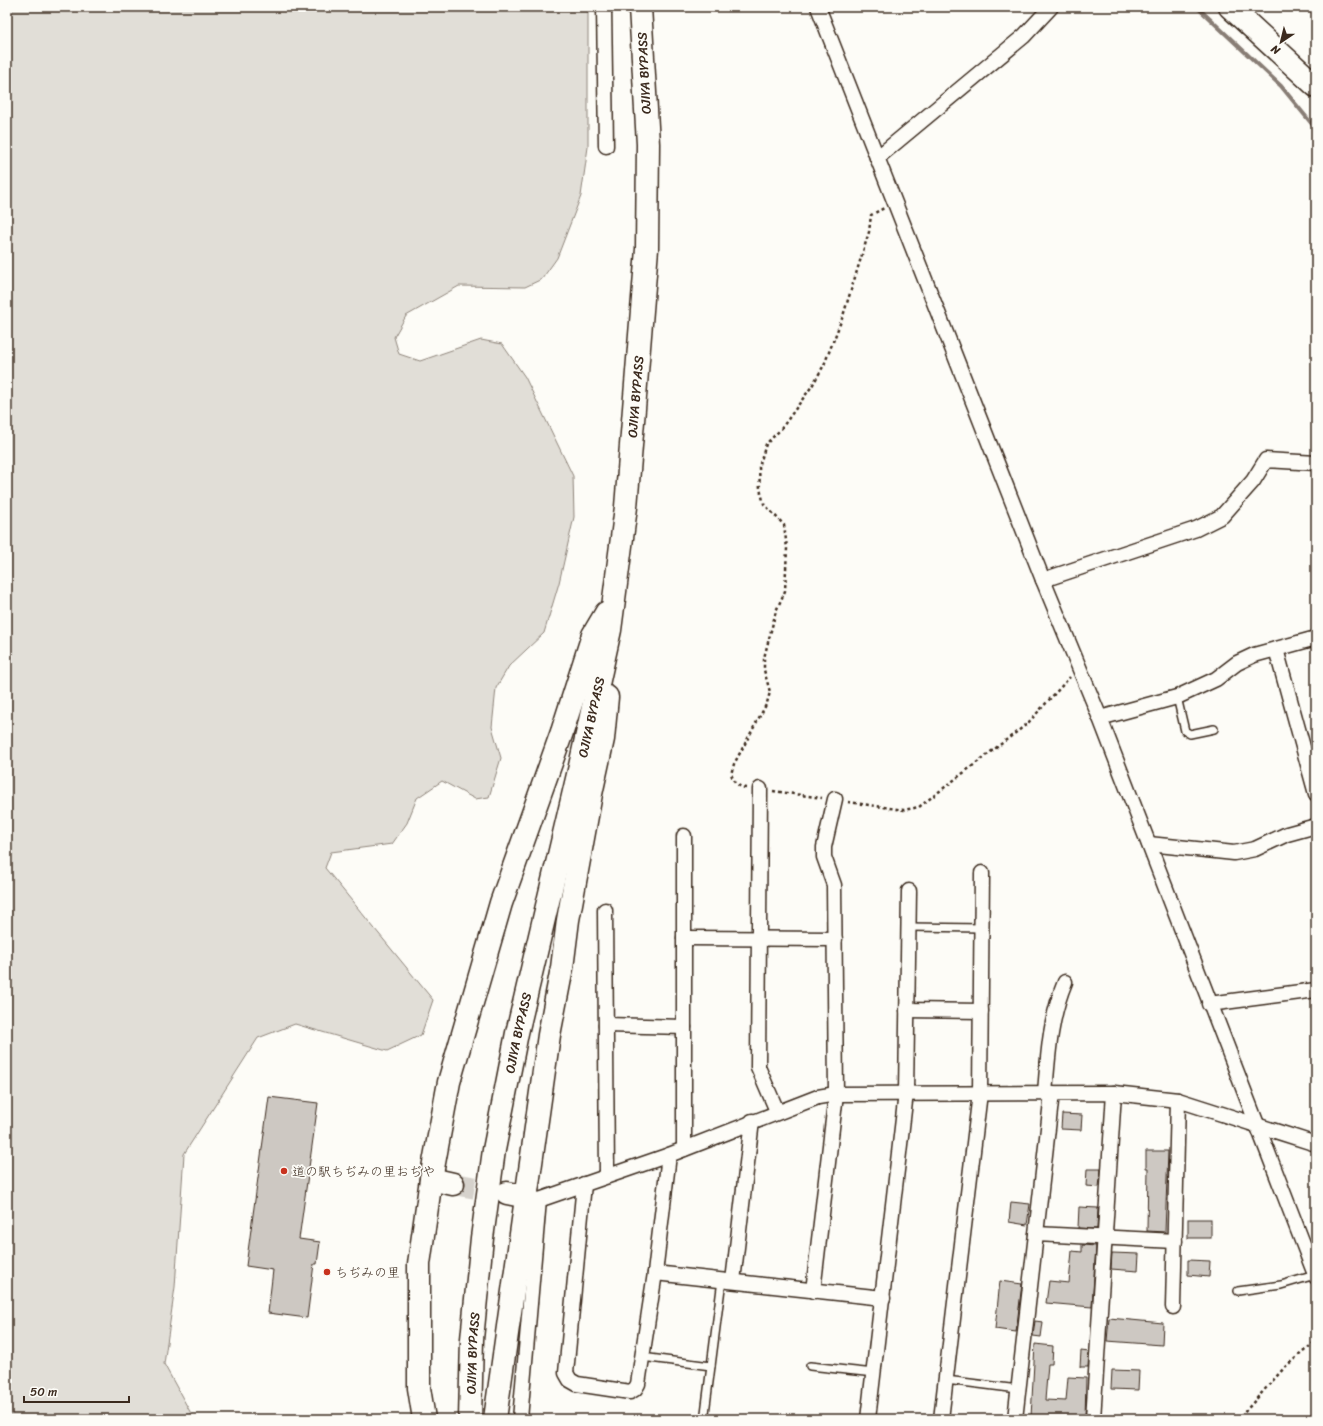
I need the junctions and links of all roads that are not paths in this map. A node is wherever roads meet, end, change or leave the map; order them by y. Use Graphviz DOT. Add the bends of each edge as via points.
graph roads {
  1 [pos="604,7"];
  2 [pos="640,7"];
  3 [pos="818,7"];
  4 [pos="1051,7"];
  5 [pos="1239,10"];
  6 [pos="1316,86"];
  7 [pos="606,146"];
  8 [pos="876,158"];
  9 [pos="1316,463"];
  10 [pos="1043,580"];
  11 [pos="614,598"];
  12 [pos="610,630"];
  13 [pos="1316,638"];
  14 [pos="1276,649"];
  15 [pos="1176,697"];
  16 [pos="1100,718"];
  17 [pos="1214,729"];
  18 [pos="760,789"];
  19 [pos="1316,794"];
  20 [pos="835,799"];
  21 [pos="1316,826"];
  22 [pos="684,836"];
  23 [pos="1149,844"];
  24 [pos="982,873"];
  25 [pos="909,892"];
  26 [pos="605,910"];
  27 [pos="908,927"];
  28 [pos="982,928"];
  29 [pos="684,938"];
  30 [pos="759,938"];
  31 [pos="835,939"];
  32 [pos="1065,982"];
  33 [pos="1316,990"];
  34 [pos="1209,1004"];
  35 [pos="907,1010"];
  36 [pos="981,1011"];
  37 [pos="606,1025"];
  38 [pos="684,1027"];
  39 [pos="906,1093"];
  40 [pos="980,1093"];
  41 [pos="1049,1093"];
  42 [pos="1114,1093"];
  43 [pos="836,1094"];
  44 [pos="1178,1100"];
  45 [pos="777,1111"];
  46 [pos="752,1121"];
  47 [pos="1256,1124"];
  48 [pos="1316,1144"];
  49 [pos="684,1149"];
  50 [pos="668,1155"];
  51 [pos="607,1176"];
  52 [pos="431,1179"];
  53 [pos="453,1184"];
  54 [pos="584,1184"];
  55 [pos="524,1197"];
  56 [pos="1036,1234"];
  57 [pos="1105,1237"];
  58 [pos="1175,1241"];
  59 [pos="655,1272"];
  60 [pos="1316,1276"];
  61 [pos="728,1281"];
  62 [pos="813,1291"];
  63 [pos="1238,1292"];
  64 [pos="883,1298"];
  65 [pos="1173,1306"];
  66 [pos="642,1357"];
  67 [pos="711,1366"];
  68 [pos="810,1366"];
  69 [pos="874,1373"];
  70 [pos="946,1380"];
  71 [pos="1018,1389"];
  72 [pos="705,1413"];
  73 [pos="424,1419"];
  74 [pos="470,1419"];
  75 [pos="495,1419"];
  76 [pos="520,1419"];
  77 [pos="868,1419"];
  78 [pos="941,1419"];
  79 [pos="1015,1419"];
  80 [pos="1093,1419"];
  1 -- 7 [label="street"];
  2 -- 11 [label="highway, OJIYA BYPASS" via="648,144 647,249 626,507"];
  3 -- 8 [label="street"];
  4 -- 8 [label="street" via="1024,36"];
  5 -- 6 [label="highway"];
  8 -- 10 [label="street"];
  9 -- 10 [label="street" via="1266,460 1253,480 1222,516 1196,529"];
  10 -- 16 [label="street"];
  11 -- 12 [label="highway, OJIYA BYPASS"];
  11 -- 52 [label="highway" via="593,635 562,732 501,903 449,1082"];
  12 -- 55 [label="highway" via="603,739 590,794 568,920"];
  12 -- 74 [label="highway, OJIYA BYPASS" via="517,1033 494,1150 472,1339"];
  13 -- 14 [label="street"];
  14 -- 15 [label="street" via="1243,660 1216,679"];
  14 -- 19 [label="street"];
  15 -- 16 [label="street"];
  15 -- 17 [label="lane" via="1185,731 1190,734"];
  16 -- 23 [label="street"];
  18 -- 30 [label="street"];
  20 -- 31 [label="street" via="824,857 834,885"];
  21 -- 23 [label="street" via="1287,834 1255,849 1234,853"];
  22 -- 29 [label="street"];
  23 -- 34 [label="street"];
  24 -- 28 [label="street"];
  25 -- 27 [label="street"];
  26 -- 37 [label="street"];
  27 -- 28 [label="lane"];
  27 -- 35 [label="street"];
  28 -- 36 [label="street"];
  29 -- 30 [label="street"];
  29 -- 38 [label="street"];
  30 -- 31 [label="street"];
  30 -- 45 [label="street" via="758,1068"];
  31 -- 43 [label="street"];
  32 -- 41 [label="street" via="1056,1002 1050,1034"];
  33 -- 34 [label="street"];
  34 -- 47 [label="street"];
  35 -- 36 [label="street"];
  35 -- 39 [label="street"];
  36 -- 40 [label="street"];
  37 -- 38 [label="street"];
  37 -- 51 [label="street"];
  38 -- 49 [label="street"];
  39 -- 40 [label="street"];
  39 -- 43 [label="street"];
  39 -- 64 [label="street"];
  40 -- 41 [label="street"];
  40 -- 70 [label="street"];
  41 -- 42 [label="street"];
  41 -- 56 [label="street"];
  42 -- 44 [label="street"];
  42 -- 57 [label="street"];
  43 -- 45 [label="street" via="818,1097"];
  43 -- 62 [label="street"];
  44 -- 47 [label="street"];
  44 -- 58 [label="street"];
  45 -- 46 [label="street"];
  46 -- 49 [label="street"];
  46 -- 61 [label="street"];
  47 -- 48 [label="street"];
  47 -- 60 [label="street"];
  49 -- 50 [label="street"];
  50 -- 51 [label="street"];
  50 -- 59 [label="street"];
  51 -- 54 [label="street"];
  52 -- 53 [label="highway"];
  52 -- 73 [label="highway" via="419,1264 419,1388"];
  54 -- 55 [label="street"];
  54 -- 66 [label="street" via="566,1373 570,1380 577,1384 630,1392 635,1390 638,1384"];
  55 -- 75 [label="highway"];
  55 -- 76 [label="street"];
  56 -- 57 [label="street"];
  56 -- 71 [label="street"];
  57 -- 58 [label="street"];
  57 -- 80 [label="street"];
  58 -- 65 [label="street"];
  59 -- 61 [label="street"];
  59 -- 66 [label="street"];
  60 -- 63 [label="lane"];
  61 -- 62 [label="street"];
  61 -- 67 [label="lane"];
  62 -- 64 [label="street"];
  64 -- 69 [label="street"];
  66 -- 67 [label="lane"];
  67 -- 72 [label="lane"];
  68 -- 69 [label="lane"];
  69 -- 77 [label="street"];
  70 -- 71 [label="lane"];
  70 -- 78 [label="street"];
  71 -- 79 [label="street"];
}
